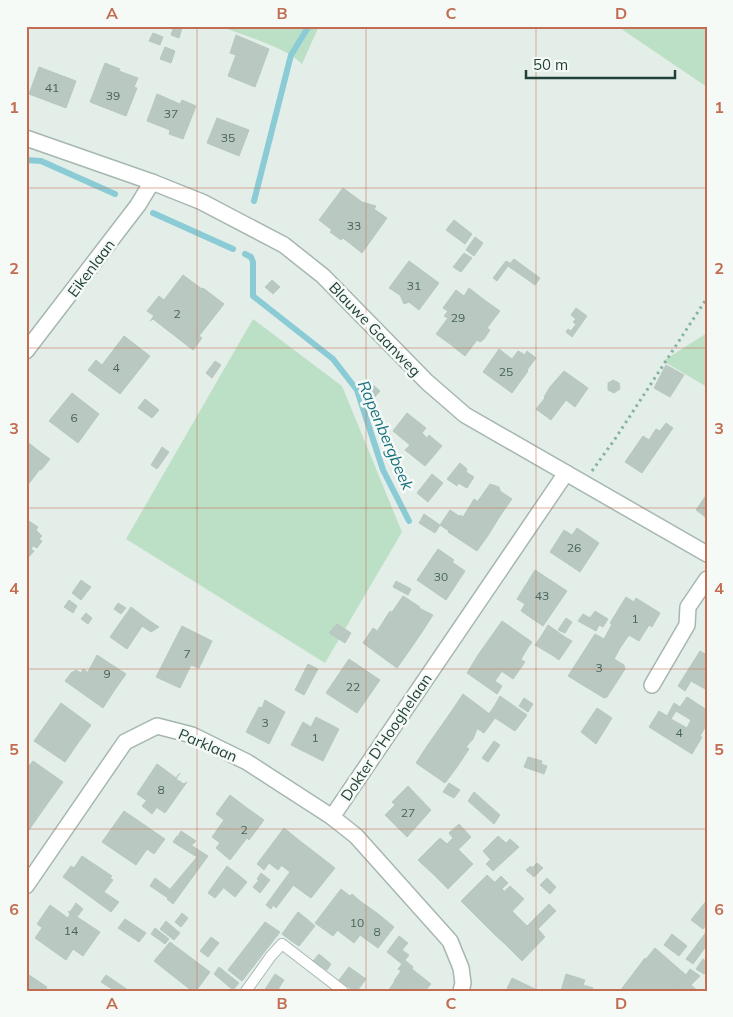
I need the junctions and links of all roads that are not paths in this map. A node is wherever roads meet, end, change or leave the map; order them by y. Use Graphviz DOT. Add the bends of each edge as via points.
graph roads {
  1 [pos="26,138"];
  2 [pos="152,182"];
  3 [pos="26,351"];
  4 [pos="566,473"];
  5 [pos="707,554"];
  6 [pos="707,579"];
  7 [pos="652,685"];
  8 [pos="332,817"];
  9 [pos="26,886"];
  10 [pos="246,991"];
  11 [pos="343,991"];
  12 [pos="461,991"];
  1 -- 2 [label="street, Blauwe Gaanweg"];
  2 -- 3 [label="street, Eikenlaan" via="138,205"];
  2 -- 4 [label="street, Blauwe Gaanweg" via="202,202 284,245 324,276 448,402"];
  4 -- 5 [label="street, Blauwe Gaanweg"];
  4 -- 8 [label="street, Dokter D'Hooghelaan"];
  6 -- 7 [label="street" via="688,608 687,625"];
  8 -- 9 [label="street, Parklaan" via="247,762 192,735 157,726 125,742"];
  8 -- 12 [label="street, Dokter D'Hooghelaan" via="356,836 450,941 461,968"];
  10 -- 11 [label="lane" via="282,944"];
}
